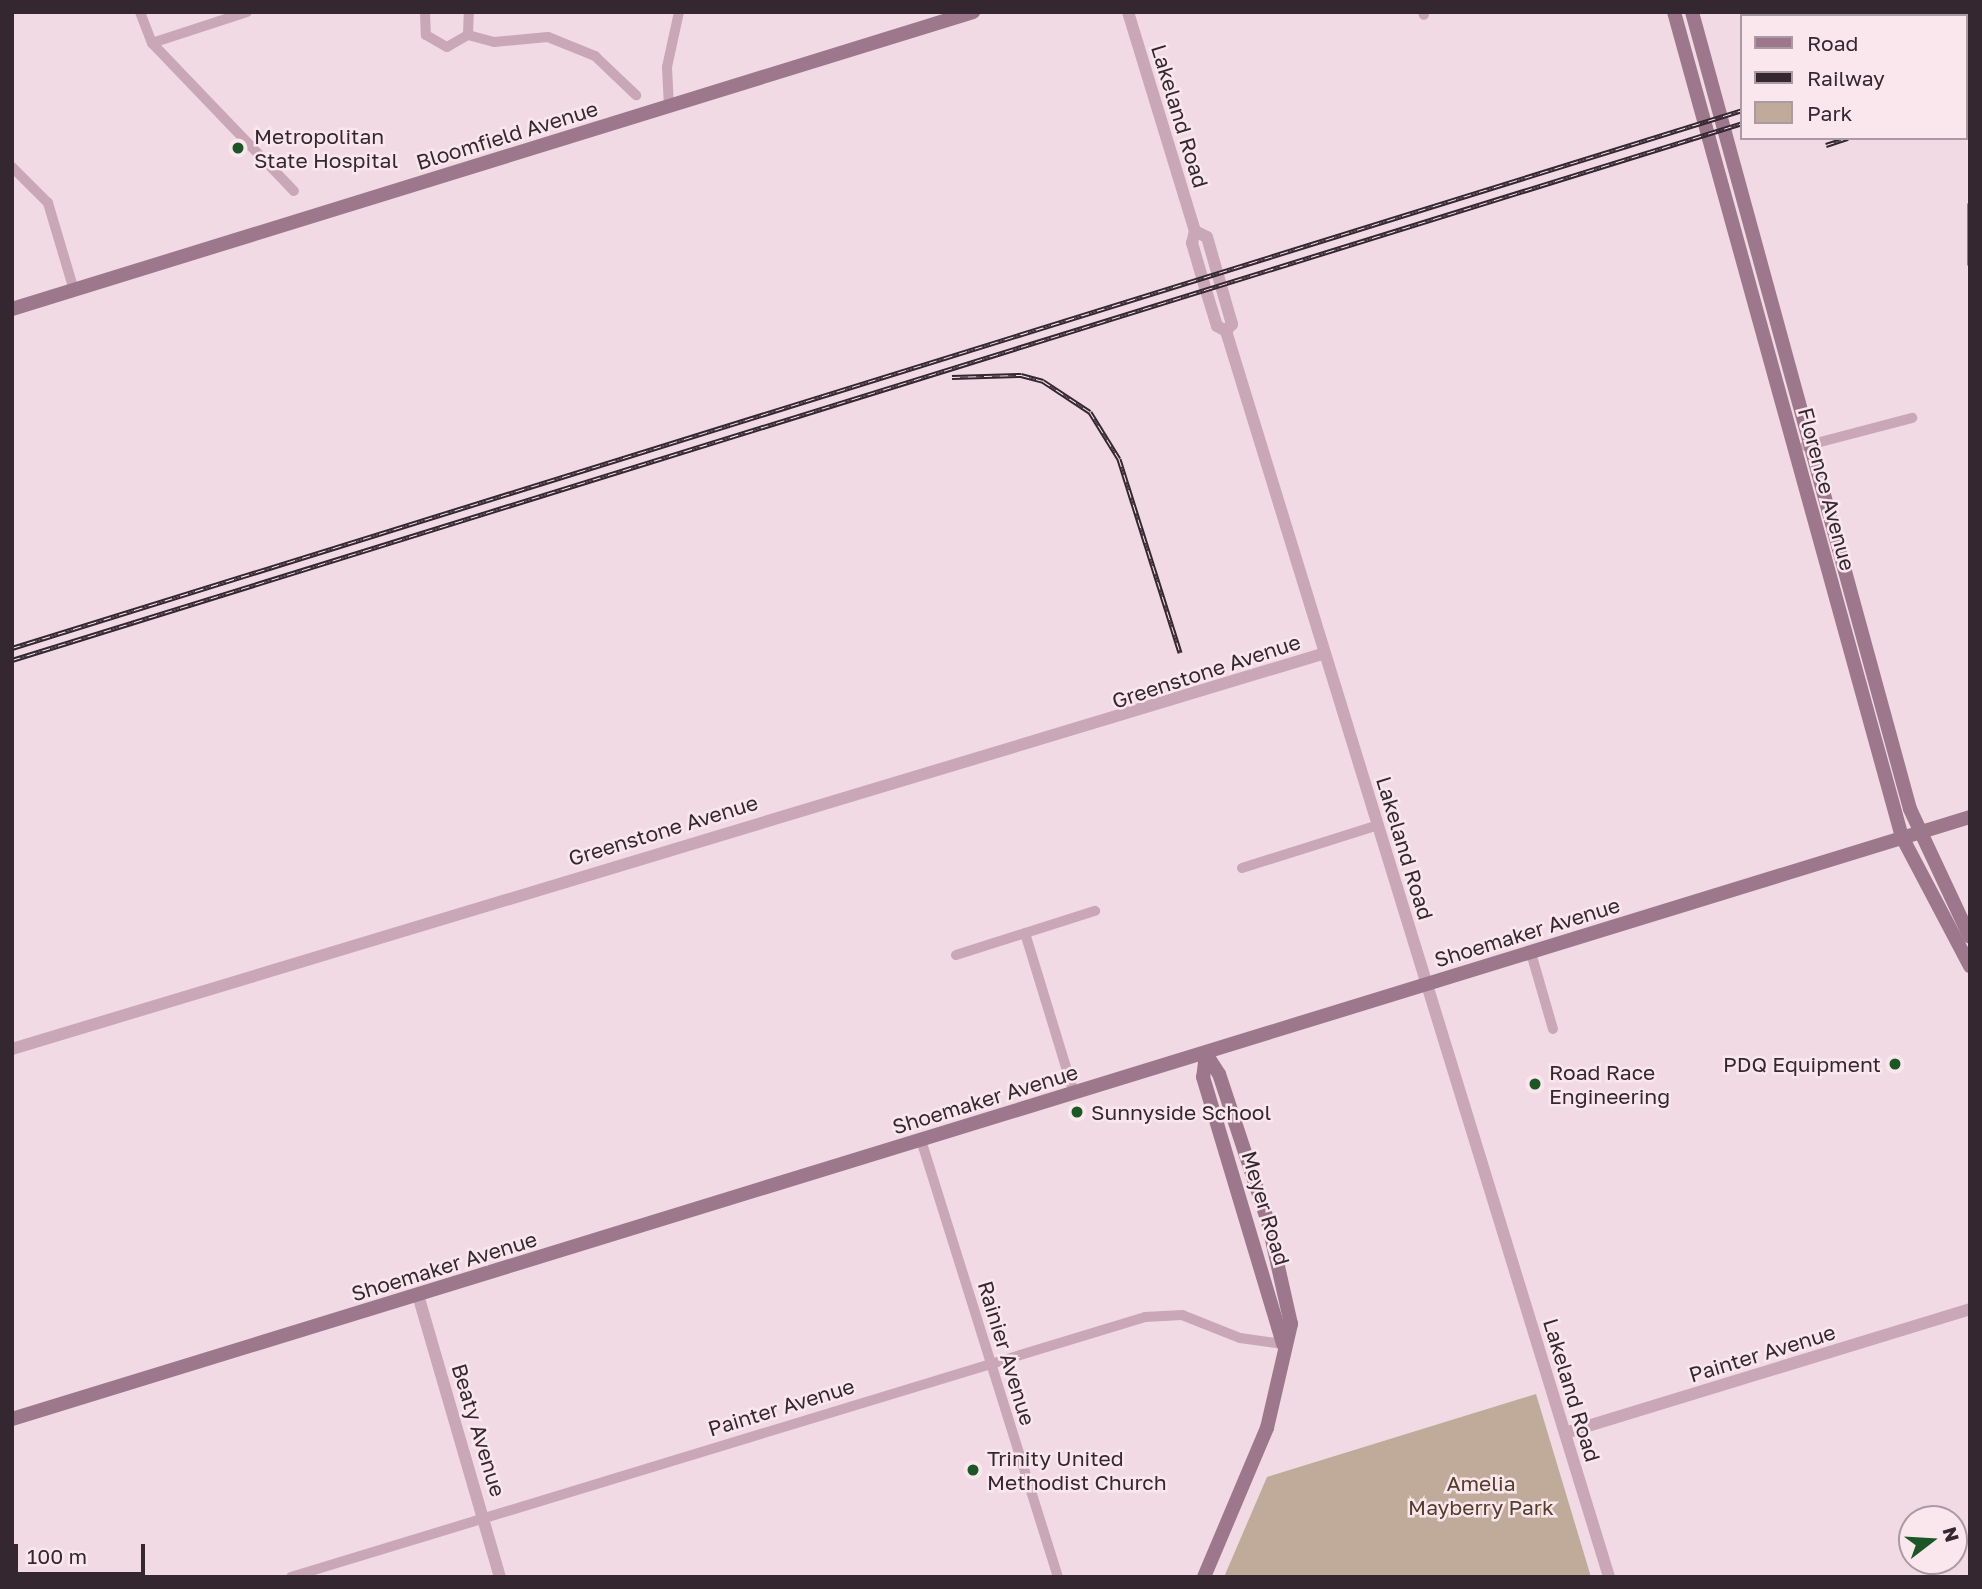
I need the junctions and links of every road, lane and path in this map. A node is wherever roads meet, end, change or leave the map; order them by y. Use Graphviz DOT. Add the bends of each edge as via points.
graph roads {
  1 [pos="140,12"];
  2 [pos="247,12"];
  3 [pos="425,12"];
  4 [pos="468,12"];
  5 [pos="679,12"];
  6 [pos="973,12"];
  7 [pos="1128,12"];
  8 [pos="1674,12"];
  9 [pos="1692,12"];
  10 [pos="468,35"];
  11 [pos="152,43"];
  12 [pos="636,95"];
  13 [pos="669,107"];
  14 [pos="12,167"];
  15 [pos="294,191"];
  16 [pos="74,290"];
  17 [pos="12,309"];
  18 [pos="1912,418"];
  19 [pos="1809,445"];
  20 [pos="1794,449"];
  21 [pos="1325,653"];
  22 [pos="1864,675"];
  23 [pos="1970,817"];
  24 [pos="1378,825"];
  25 [pos="1918,832"];
  26 [pos="1902,837"];
  27 [pos="1242,868"];
  28 [pos="1095,911"];
  29 [pos="1025,933"];
  30 [pos="1970,937"];
  31 [pos="1531,953"];
  32 [pos="956,955"];
  33 [pos="1970,966"];
  34 [pos="1427,985"];
  35 [pos="1553,1028"];
  36 [pos="12,1049"];
  37 [pos="1206,1054"];
  38 [pos="1074,1093"];
  39 [pos="921,1140"];
  40 [pos="1268,1222"];
  41 [pos="1251,1225"];
  42 [pos="418,1296"];
  43 [pos="1970,1309"];
  44 [pos="1283,1344"];
  45 [pos="989,1364"];
  46 [pos="12,1419"];
  47 [pos="1565,1433"];
  48 [pos="485,1517"];
  49 [pos="291,1577"];
  50 [pos="500,1577"];
  51 [pos="1058,1577"];
  52 [pos="1204,1577"];
  53 [pos="1609,1577"];
  1 -- 11 [label="street"];
  2 -- 11 [label="street"];
  3 -- 10 [label="street" via="426,35 439,46 455,46"];
  4 -- 10 [label="street"];
  5 -- 13 [label="street" via="667,67"];
  6 -- 13 [label="main road, Bloomfield Avenue"];
  7 -- 21 [label="street, Lakeland Road" via="1195,231 1207,237 1232,324 1226,331"];
  8 -- 20 [label="main road, Florence Avenue"];
  9 -- 19 [label="main road, Florence Avenue"];
  10 -- 12 [label="street" via="494,42 548,37 596,55"];
  11 -- 15 [label="street"];
  13 -- 16 [label="main road, Bloomfield Avenue"];
  14 -- 16 [label="street" via="48,203"];
  16 -- 17 [label="main road, Bloomfield Avenue"];
  18 -- 19 [label="street"];
  19 -- 20 [label="street"];
  19 -- 22 [label="main road, Florence Avenue"];
  20 -- 22 [label="main road, Florence Avenue"];
  21 -- 24 [label="street, Lakeland Road"];
  21 -- 36 [label="street, Greenstone Avenue"];
  22 -- 25 [label="main road, Florence Avenue"];
  22 -- 26 [label="main road, Florence Avenue"];
  23 -- 25 [label="main road, Shoemaker Avenue"];
  24 -- 27 [label="street"];
  24 -- 34 [label="street, Lakeland Road"];
  25 -- 26 [label="main road, Shoemaker Avenue"];
  25 -- 30 [label="main road, Florence Avenue"];
  26 -- 31 [label="main road, Shoemaker Avenue"];
  26 -- 33 [label="main road, Florence Avenue"];
  28 -- 29 [label="street"];
  29 -- 32 [label="street"];
  29 -- 38 [label="street"];
  31 -- 34 [label="main road, Shoemaker Avenue"];
  31 -- 35 [label="street"];
  34 -- 37 [label="main road, Shoemaker Avenue"];
  34 -- 47 [label="street, Lakeland Road"];
  37 -- 38 [label="main road, Shoemaker Avenue"];
  37 -- 40 [label="main road, Meyer Road" via="1219,1074"];
  37 -- 41 [label="main road, Meyer Road" via="1202,1077"];
  38 -- 39 [label="main road, Shoemaker Avenue"];
  39 -- 42 [label="main road, Shoemaker Avenue"];
  39 -- 45 [label="street, Rainier Avenue"];
  40 -- 41 [label="main road"];
  40 -- 44 [label="main road, Meyer Road" via="1291,1324"];
  41 -- 44 [label="main road, Meyer Road"];
  42 -- 46 [label="main road, Shoemaker Avenue"];
  42 -- 48 [label="street, Beaty Avenue"];
  43 -- 47 [label="street, Painter Avenue"];
  44 -- 45 [label="street, Painter Avenue" via="1241,1338 1195,1318 1157,1315"];
  44 -- 52 [label="main road, Meyer Road" via="1267,1428"];
  45 -- 48 [label="street, Painter Avenue"];
  45 -- 51 [label="street, Rainier Avenue"];
  47 -- 53 [label="street, Lakeland Road"];
  48 -- 49 [label="street, Painter Avenue"];
  48 -- 50 [label="street, Beaty Avenue"];
}
